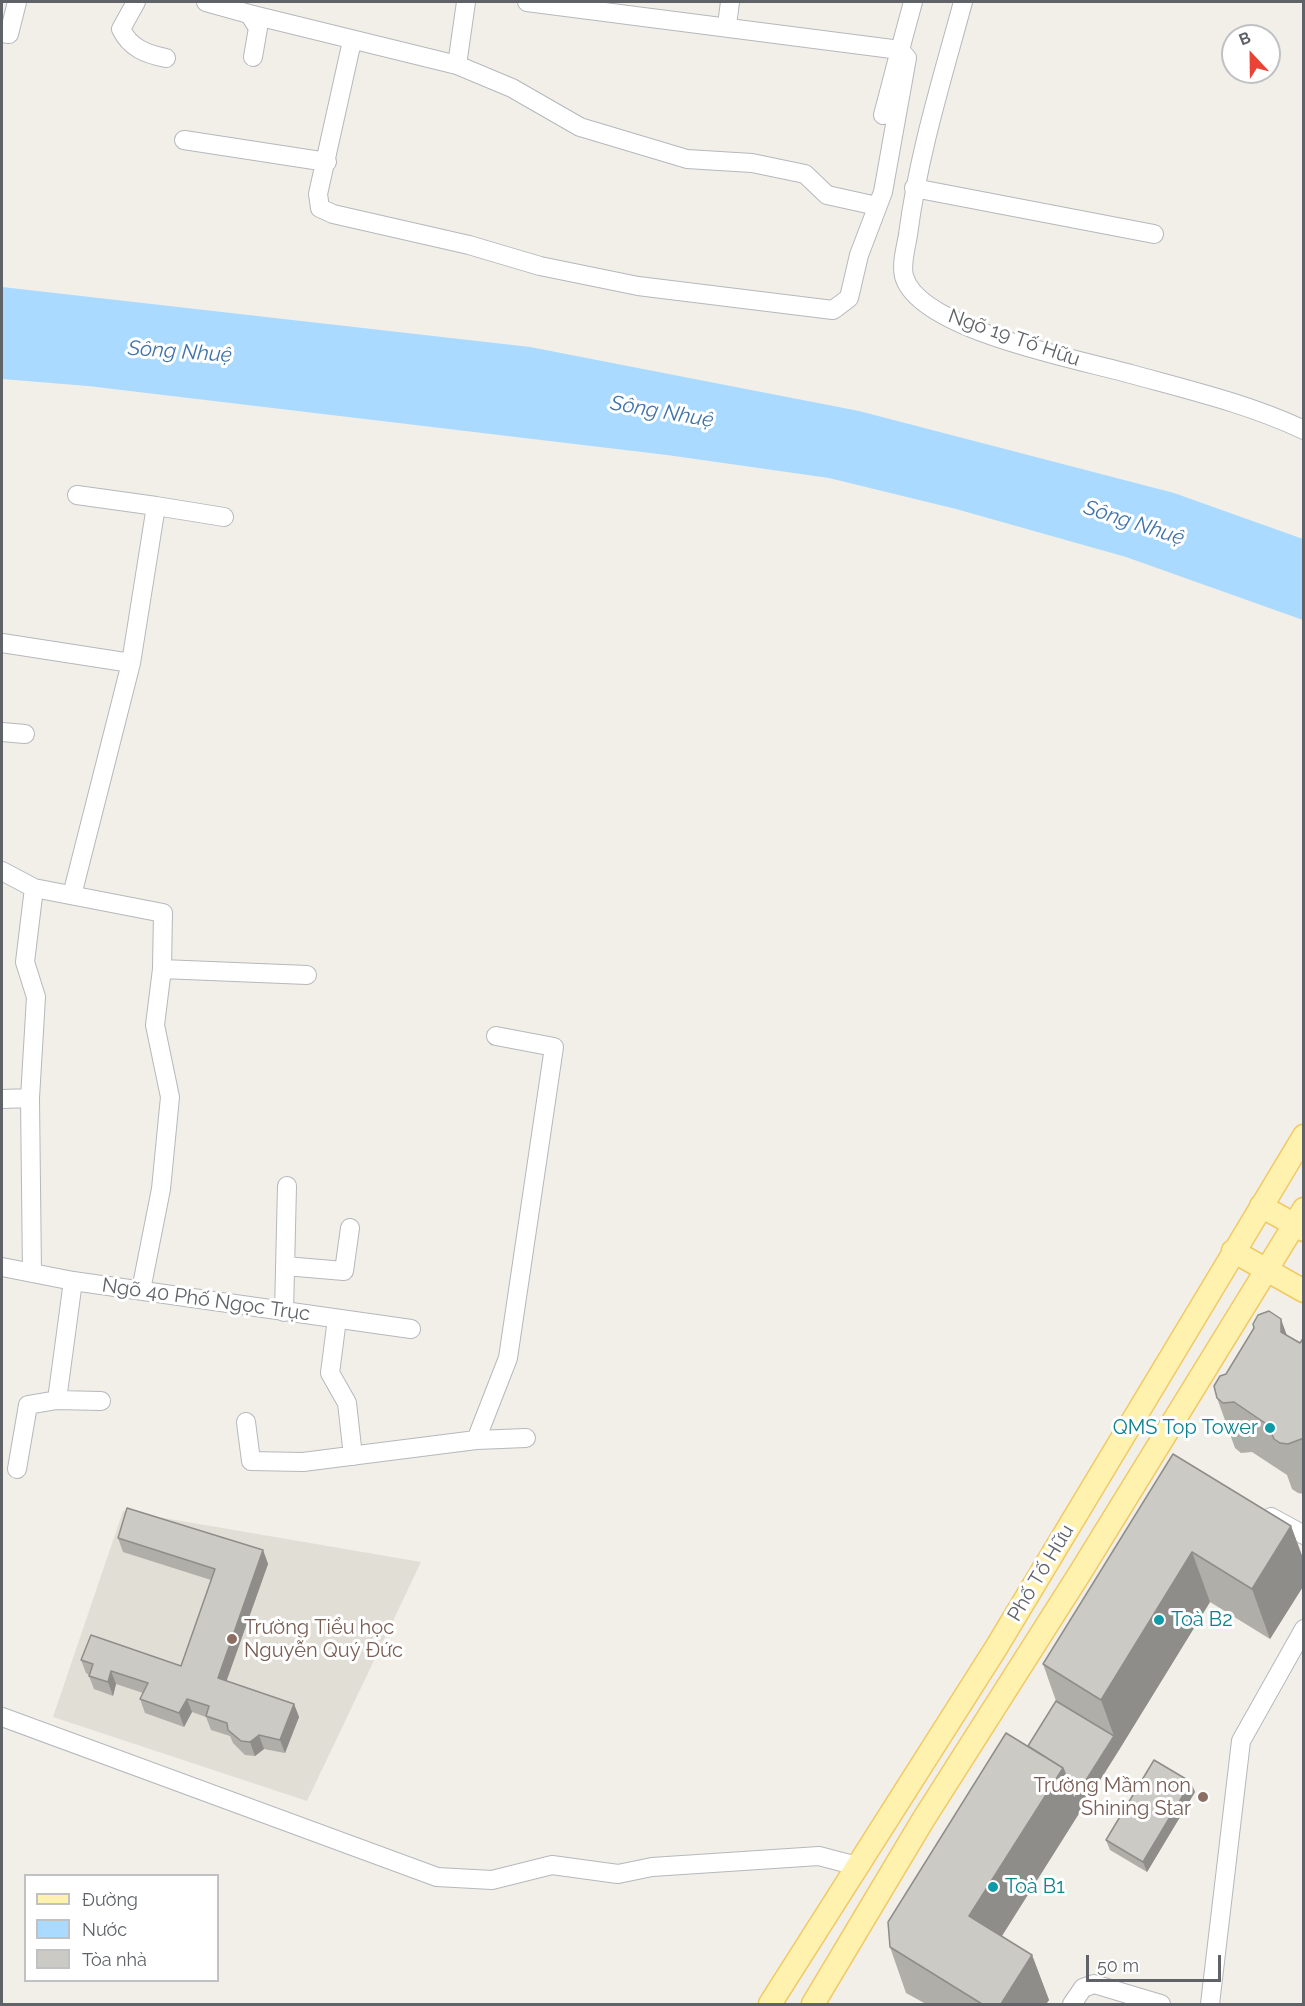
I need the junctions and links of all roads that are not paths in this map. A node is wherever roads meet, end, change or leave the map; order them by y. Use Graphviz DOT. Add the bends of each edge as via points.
graph roads {
  1 [pos="17,2"];
  2 [pos="136,2"];
  3 [pos="206,2"];
  4 [pos="466,2"];
  5 [pos="527,2"];
  6 [pos="730,2"];
  7 [pos="913,2"];
  8 [pos="963,2"];
  9 [pos="249,14"];
  10 [pos="727,26"];
  11 [pos="2,33"];
  12 [pos="352,41"];
  13 [pos="900,50"];
  14 [pos="254,57"];
  15 [pos="166,58"];
  16 [pos="457,65"];
  17 [pos="883,115"];
  18 [pos="184,140"];
  19 [pos="327,162"];
  20 [pos="914,188"];
  21 [pos="877,206"];
  22 [pos="1154,234"];
  23 [pos="1304,430"];
  24 [pos="77,495"];
  25 [pos="156,506"];
  26 [pos="224,517"];
  27 [pos="2,643"];
  28 [pos="131,663"];
  29 [pos="2,732"];
  30 [pos="26,734"];
  31 [pos="2,871"];
  32 [pos="34,888"];
  33 [pos="72,895"];
  34 [pos="162,969"];
  35 [pos="307,975"];
  36 [pos="496,1036"];
  37 [pos="30,1098"];
  38 [pos="2,1099"];
  39 [pos="1304,1136"];
  40 [pos="287,1186"];
  41 [pos="1261,1206"];
  42 [pos="1300,1221"];
  43 [pos="350,1228"];
  44 [pos="1233,1251"];
  45 [pos="285,1266"];
  46 [pos="2,1267"];
  47 [pos="1267,1271"];
  48 [pos="32,1273"];
  49 [pos="73,1281"];
  50 [pos="141,1290"];
  51 [pos="1304,1291"];
  52 [pos="284,1312"];
  53 [pos="337,1318"];
  54 [pos="411,1329"];
  55 [pos="57,1400"];
  56 [pos="101,1401"];
  57 [pos="246,1422"];
  58 [pos="526,1438"];
  59 [pos="476,1440"];
  60 [pos="1153,1452"];
  61 [pos="353,1456"];
  62 [pos="1173,1463"];
  63 [pos="17,1468"];
  64 [pos="1253,1508"];
  65 [pos="1304,1535"];
  66 [pos="1050,1558"];
  67 [pos="1080,1573"];
  68 [pos="1304,1629"];
  69 [pos="2,1717"];
  70 [pos="858,1866"];
  71 [pos="770,2004"];
  72 [pos="813,2004"];
  73 [pos="1072,2004"];
  74 [pos="1161,2004"];
  75 [pos="1210,2004"];
  1 -- 11 [label="street" via="9,34"];
  2 -- 15 [label="street" via="121,29 127,42 148,54"];
  3 -- 9 [label="street"];
  4 -- 16 [label="street"];
  5 -- 10 [label="street"];
  6 -- 10 [label="street"];
  7 -- 13 [label="street"];
  8 -- 20 [label="street, Ngõ 19 Tố Hữu"];
  9 -- 12 [label="street"];
  9 -- 14 [label="street" via="258,28"];
  10 -- 13 [label="street"];
  12 -- 16 [label="street"];
  12 -- 19 [label="street"];
  13 -- 17 [label="street"];
  13 -- 21 [label="street" via="908,57 883,192"];
  16 -- 21 [label="street" via="512,88 580,127 687,159 752,163 805,174 827,195"];
  18 -- 19 [label="street"];
  19 -- 21 [label="street" via="318,194 320,208 333,214 540,266 638,286 833,310 849,298"];
  20 -- 22 [label="street"];
  20 -- 23 [label="street, Ngõ 19 Tố Hữu" via="903,274 918,299 957,322 1055,356 1270,414"];
  24 -- 25 [label="street"];
  25 -- 26 [label="street"];
  25 -- 28 [label="street"];
  27 -- 28 [label="street"];
  28 -- 33 [label="street"];
  29 -- 30 [label="street"];
  31 -- 32 [label="street"];
  32 -- 33 [label="street"];
  32 -- 37 [label="street" via="25,962 36,997"];
  33 -- 34 [label="street" via="163,913"];
  34 -- 35 [label="street"];
  34 -- 50 [label="street" via="155,1025 170,1096 160,1189"];
  36 -- 59 [label="street" via="554,1047 508,1358"];
  37 -- 38 [label="street"];
  37 -- 48 [label="street"];
  39 -- 41 [label="main road, Phố Tố Hữu"];
  40 -- 45 [label="street"];
  41 -- 42 [label="main road"];
  41 -- 44 [label="main road, Phố Tố Hữu"];
  42 -- 47 [label="main road, Phố Tố Hữu"];
  43 -- 45 [label="street" via="344,1271"];
  44 -- 47 [label="main road"];
  44 -- 66 [label="main road, Phố Tố Hữu"];
  45 -- 52 [label="street"];
  46 -- 48 [label="street, Ngõ 40 Phố Ngọc Trục"];
  47 -- 51 [label="main road"];
  47 -- 60 [label="main road, Phố Tố Hữu"];
  48 -- 49 [label="street, Ngõ 40 Phố Ngọc Trục"];
  49 -- 50 [label="street, Ngõ 40 Phố Ngọc Trục"];
  49 -- 55 [label="street"];
  50 -- 52 [label="street, Ngõ 40 Phố Ngọc Trục"];
  52 -- 53 [label="street, Ngõ 40 Phố Ngọc Trục"];
  53 -- 54 [label="street, Ngõ 40 Phố Ngọc Trục"];
  53 -- 61 [label="street" via="330,1373 347,1403"];
  55 -- 56 [label="street"];
  55 -- 63 [label="street" via="28,1405"];
  57 -- 61 [label="street" via="251,1461 303,1462"];
  58 -- 59 [label="street"];
  59 -- 61 [label="street"];
  60 -- 62 [label="street"];
  60 -- 67 [label="main road, Phố Tố Hữu"];
  64 -- 65 [label="street"];
  66 -- 67 [label="main road"];
  66 -- 70 [label="main road, Phố Tố Hữu"];
  67 -- 72 [label="main road, Phố Tố Hữu" via="923,1820"];
  68 -- 75 [label="street" via="1241,1741"];
  69 -- 70 [label="street" via="437,1877 492,1881 552,1865 618,1874 652,1867 819,1856"];
  70 -- 71 [label="main road, Phố Tố Hữu"];
  73 -- 74 [label="street" via="1083,1988 1094,1984"];
}
